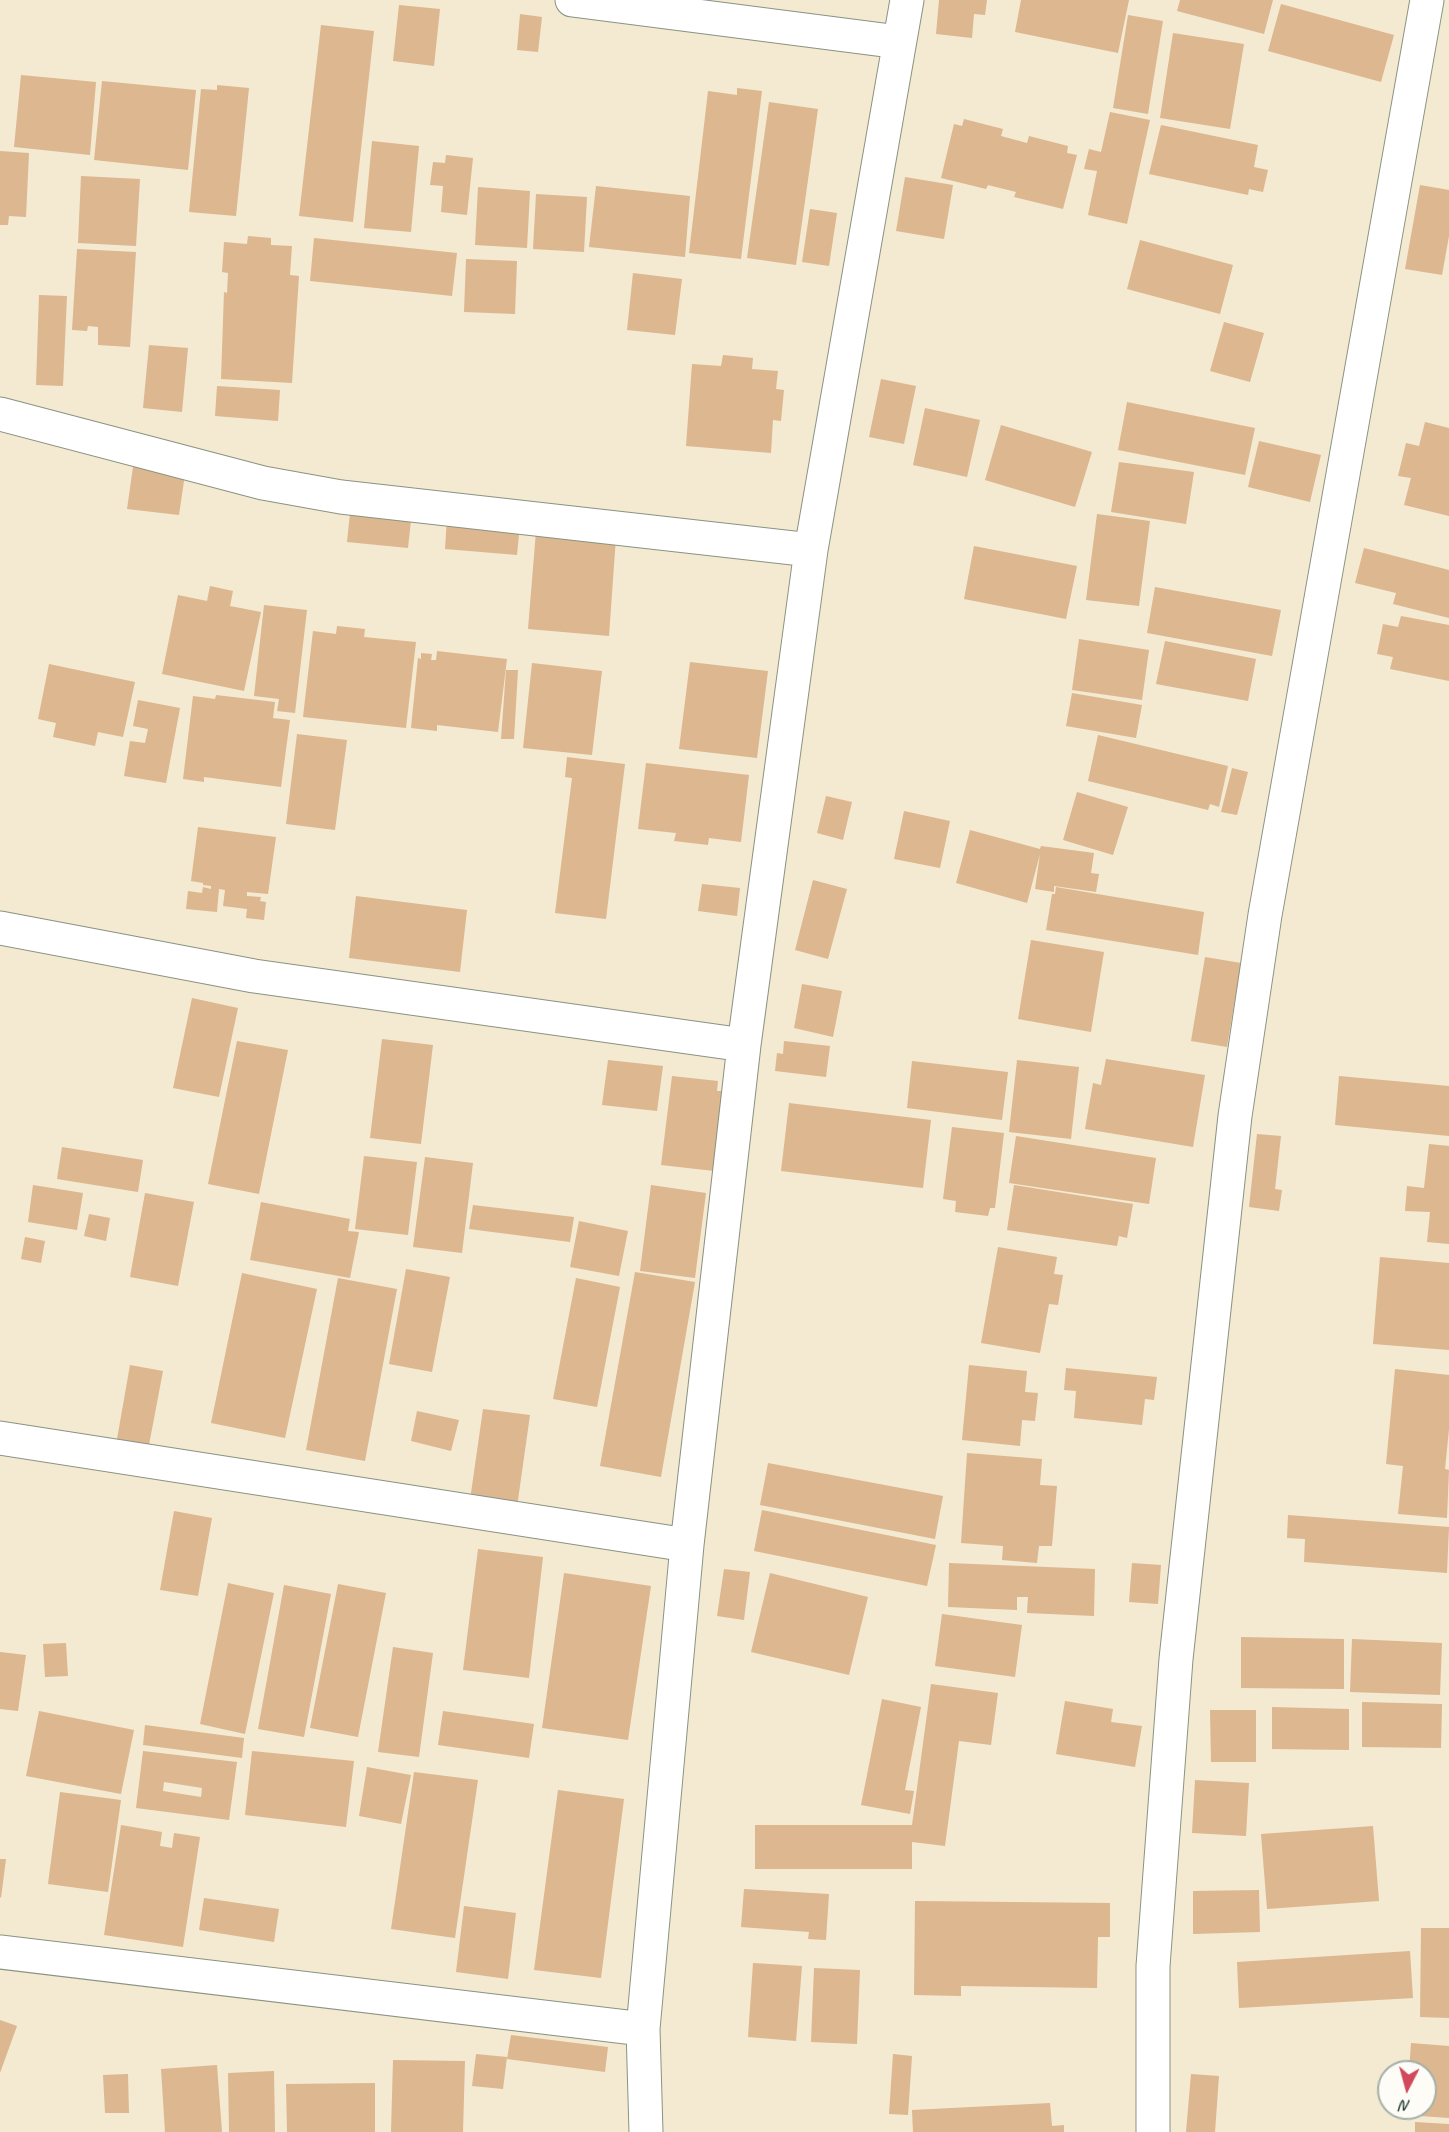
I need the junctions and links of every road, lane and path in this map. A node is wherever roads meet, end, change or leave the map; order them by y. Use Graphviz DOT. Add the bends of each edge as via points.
graph roads {
  1 [pos="572,0"];
  2 [pos="907,0"];
  3 [pos="1427,0"];
  4 [pos="899,42"];
  5 [pos="0,414"];
  6 [pos="811,550"];
  7 [pos="0,928"];
  8 [pos="744,1045"];
  9 [pos="0,1438"];
  10 [pos="687,1545"];
  11 [pos="0,1952"];
  12 [pos="643,2029"];
  13 [pos="646,2132"];
  14 [pos="1154,2132"];
  1 -- 4 [label="street"];
  2 -- 4 [label="street"];
  3 -- 14 [label="street" via="1265,915 1234,1116 1174,1683 1153,1966"];
  4 -- 6 [label="street"];
  5 -- 6 [label="street" via="263,483 341,497"];
  6 -- 8 [label="street"];
  7 -- 8 [label="street" via="254,976"];
  8 -- 10 [label="street"];
  9 -- 10 [label="street"];
  10 -- 12 [label="street"];
  11 -- 12 [label="street"];
  12 -- 13 [label="street"];
}
